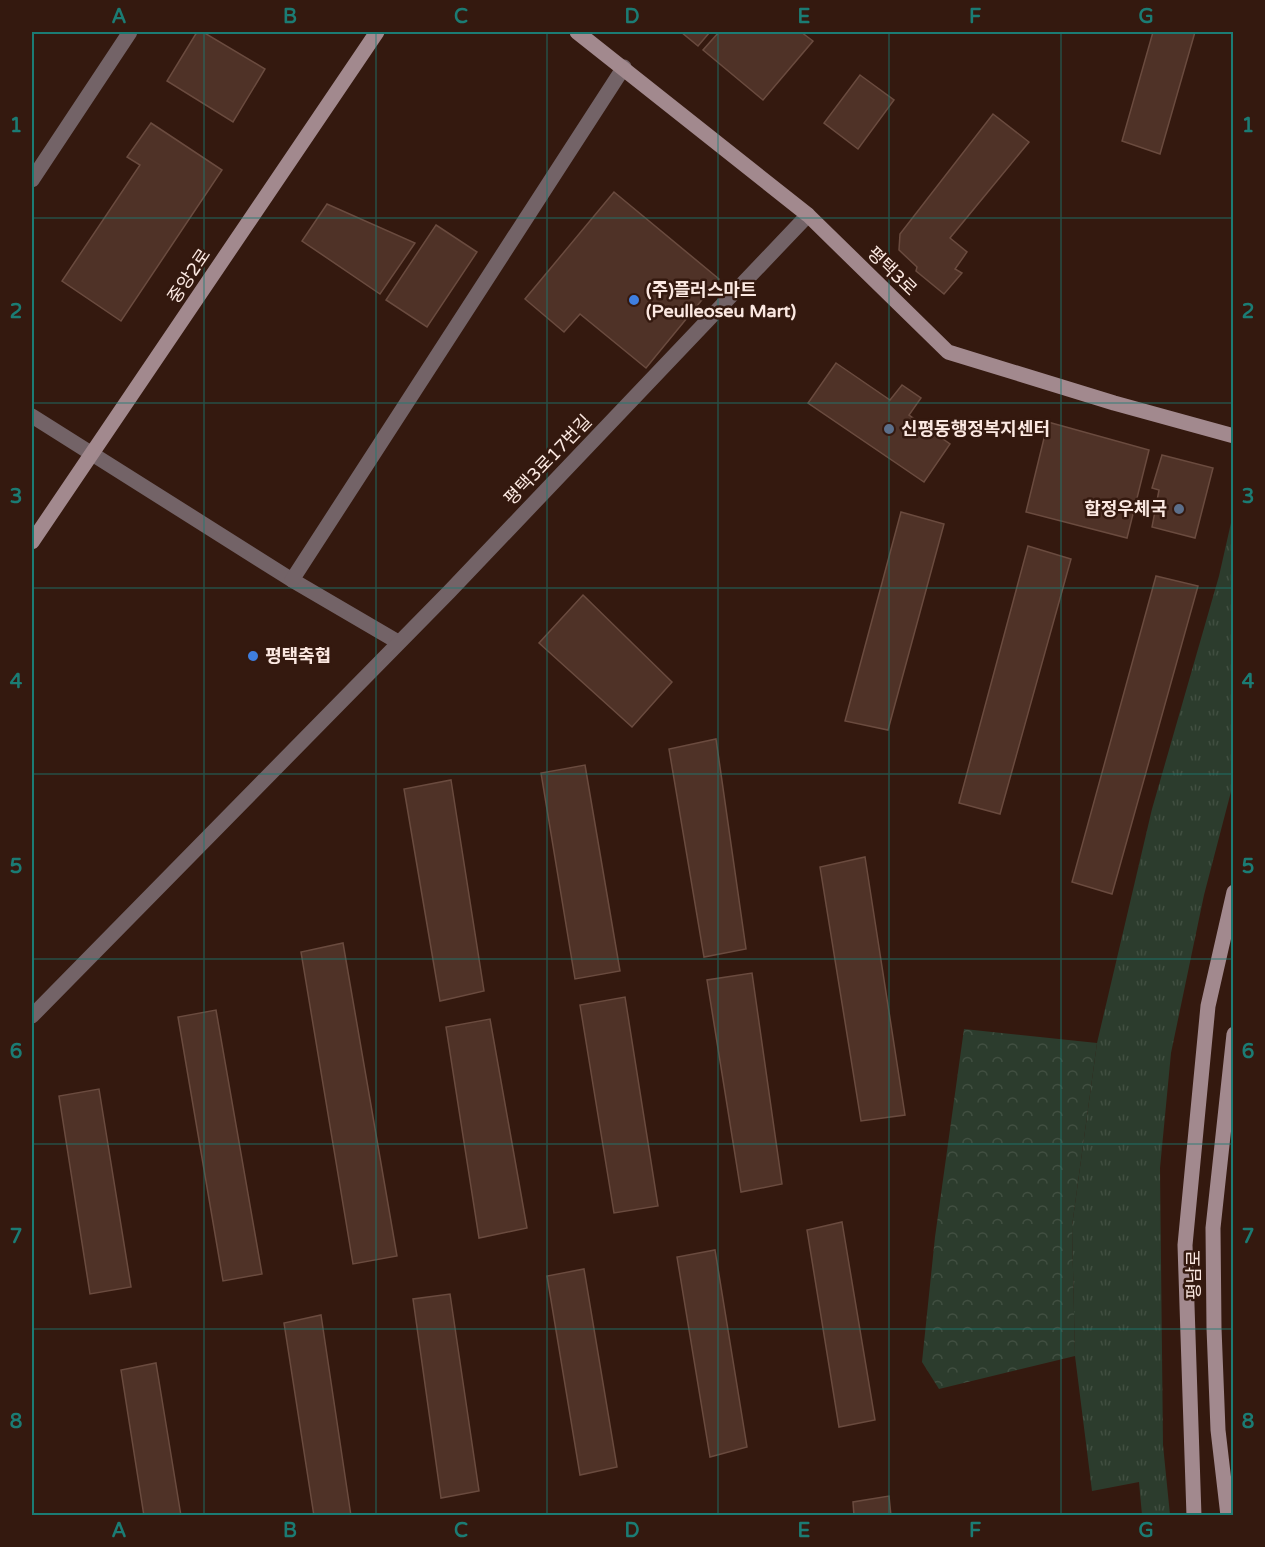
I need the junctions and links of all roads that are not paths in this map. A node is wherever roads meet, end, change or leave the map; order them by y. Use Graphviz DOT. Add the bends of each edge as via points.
graph roads {
  1 [pos="130,32"];
  2 [pos="377,32"];
  3 [pos="578,32"];
  4 [pos="624,67"];
  5 [pos="32,180"];
  6 [pos="808,214"];
  7 [pos="32,416"];
  8 [pos="1233,436"];
  9 [pos="92,455"];
  10 [pos="32,542"];
  11 [pos="292,580"];
  12 [pos="398,642"];
  13 [pos="1233,892"];
  14 [pos="32,1016"];
  15 [pos="1233,1034"];
  16 [pos="1194,1515"];
  17 [pos="1228,1515"];
  1 -- 5 [label="street"];
  2 -- 9 [label="street, 중앙2로"];
  3 -- 4 [label="street, 평택3로"];
  4 -- 6 [label="street, 평택3로"];
  4 -- 11 [label="street"];
  6 -- 8 [label="street, 평택3로" via="948,352"];
  6 -- 12 [label="street, 평택3로17번길"];
  7 -- 9 [label="street"];
  9 -- 10 [label="street, 중앙2로"];
  9 -- 11 [label="street"];
  11 -- 12 [label="street"];
  12 -- 14 [label="street, 평택3로17번길"];
  13 -- 16 [label="street" via="1208,1006 1185,1245"];
  15 -- 17 [label="street, 평남로" via="1213,1228 1218,1430"];
}
